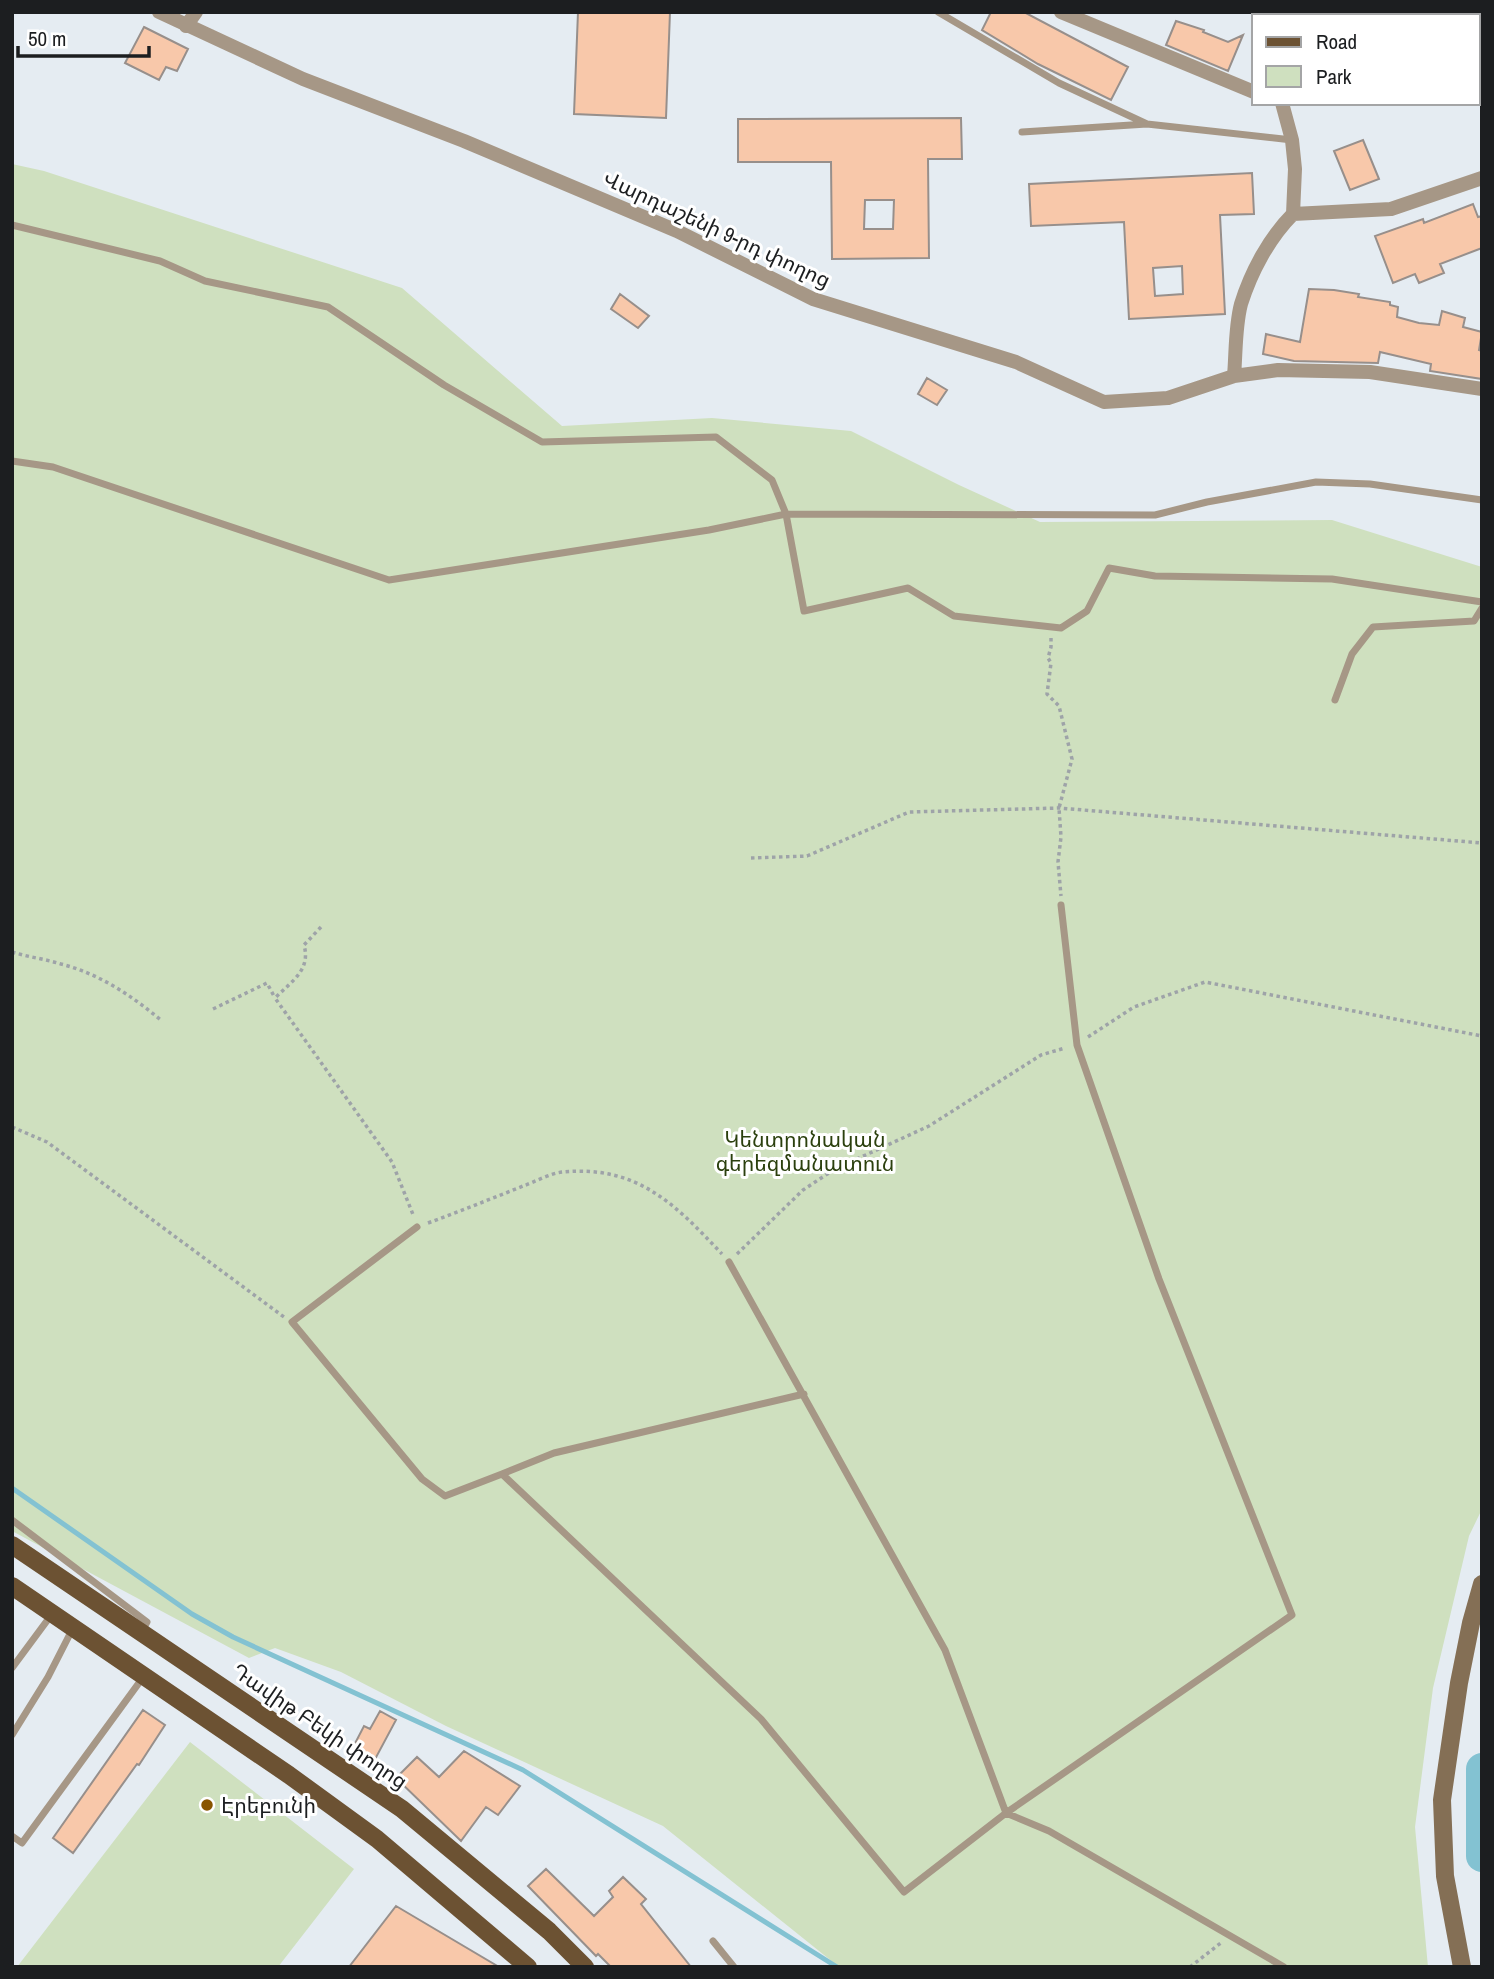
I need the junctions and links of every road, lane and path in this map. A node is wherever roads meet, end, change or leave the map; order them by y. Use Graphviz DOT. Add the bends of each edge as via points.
graph roads {
  1 [pos="159,12"];
  2 [pos="196,12"];
  3 [pos="938,12"];
  4 [pos="1061,12"];
  5 [pos="186,26"];
  6 [pos="1252,91"];
  7 [pos="1283,105"];
  8 [pos="1147,124"];
  9 [pos="1022,132"];
  10 [pos="1292,141"];
  11 [pos="1482,178"];
  12 [pos="1293,214"];
  13 [pos="12,225"];
  14 [pos="1234,376"];
  15 [pos="1482,389"];
  16 [pos="12,461"];
  17 [pos="1482,500"];
  18 [pos="786,514"];
  19 [pos="1482,601"];
  20 [pos="1482,608"];
  21 [pos="1051,627"];
  22 [pos="1335,700"];
  23 [pos="1059,807"];
  24 [pos="1482,843"];
  25 [pos="751,858"];
  26 [pos="1061,905"];
  27 [pos="321,927"];
  28 [pos="12,952"];
  29 [pos="275,998"];
  30 [pos="213,1009"];
  31 [pos="162,1021"];
  32 [pos="1482,1036"];
  33 [pos="1077,1045"];
  34 [pos="12,1127"];
  35 [pos="417,1227"];
  36 [pos="729,1262"];
  37 [pos="292,1322"];
  38 [pos="804,1394"];
  39 [pos="502,1474"];
  40 [pos="12,1520"];
  41 [pos="12,1545"];
  42 [pos="1482,1584"];
  43 [pos="12,1586"];
  44 [pos="52,1613"];
  45 [pos="74,1628"];
  46 [pos="142,1632"];
  47 [pos="12,1668"];
  48 [pos="144,1676"];
  49 [pos="12,1735"];
  50 [pos="1006,1813"];
  51 [pos="12,1836"];
  52 [pos="1232,1935"];
  53 [pos="713,1941"];
  54 [pos="528,1967"];
  55 [pos="585,1967"];
  56 [pos="734,1967"];
  57 [pos="1191,1967"];
  58 [pos="1284,1967"];
  59 [pos="1462,1967"];
  1 -- 5 [label="street, Վարդաշենի 9-րդ փողոց"];
  2 -- 5 [label="street"];
  3 -- 8 [label="lane" via="1059,83"];
  4 -- 6 [label="street"];
  5 -- 14 [label="street, Վարդաշենի 9-րդ փողոց" via="303,79 677,231 813,299 1016,362 1104,402 1168,398"];
  7 -- 10 [label="street"];
  8 -- 9 [label="lane"];
  8 -- 10 [label="lane"];
  10 -- 12 [label="street"];
  11 -- 12 [label="street" via="1391,209"];
  12 -- 14 [label="street" via="1274,235 1241,306"];
  13 -- 18 [label="lane" via="160,261 205,281 328,307 444,385 542,442 716,437 772,480"];
  14 -- 15 [label="street, Վարդաշենի 9-րդ փողոց" via="1278,370 1370,372"];
  16 -- 18 [label="lane" via="53,467 388,580"];
  17 -- 18 [label="lane" via="1370,484 1316,482 1155,515"];
  18 -- 21 [label="lane" via="804,611 908,587 954,617"];
  19 -- 21 [label="lane" via="1332,579 1154,576 1109,568 1087,611 1061,628"];
  20 -- 22 [label="lane" via="1474,621 1373,627 1352,654"];
  21 -- 23 [label="path" via="1047,694 1059,706 1072,759"];
  23 -- 24 [label="path"];
  23 -- 25 [label="path" via="909,812 807,856"];
  23 -- 26 [label="path"];
  26 -- 33 [label="lane"];
  27 -- 29 [label="path" via="304,945 308,958 303,970"];
  28 -- 31 [label="path" via="64,964 113,984"];
  29 -- 30 [label="path" via="267,983"];
  29 -- 35 [label="path" via="392,1162"];
  32 -- 33 [label="path" via="1205,982 1134,1007"];
  33 -- 36 [label="path" via="1041,1055 929,1126 835,1169 803,1190"];
  33 -- 50 [label="lane" via="1159,1279 1292,1615"];
  34 -- 37 [label="path" via="47,1142"];
  35 -- 36 [label="path" via="561,1172 612,1174 645,1185 667,1200"];
  35 -- 37 [label="lane"];
  36 -- 38 [label="lane"];
  37 -- 39 [label="lane" via="422,1479 445,1496"];
  38 -- 39 [label="lane" via="554,1453"];
  38 -- 50 [label="lane" via="945,1650"];
  39 -- 50 [label="lane" via="761,1719 904,1892"];
  40 -- 46 [label="lane" via="147,1622"];
  41 -- 46 [label="main road, Դավիթ Բեկի փողոց"];
  42 -- 59 [label="main road" via="1459,1683 1442,1800 1445,1876"];
  43 -- 44 [label="main road"];
  44 -- 45 [label="main road"];
  44 -- 47 [label="lane"];
  45 -- 48 [label="main road"];
  45 -- 49 [label="lane"];
  46 -- 55 [label="main road, Դավիթ Բեկի փողոց" via="402,1809 549,1931"];
  48 -- 51 [label="lane" via="22,1843"];
  48 -- 54 [label="main road" via="377,1839"];
  50 -- 52 [label="lane" via="1049,1831"];
  52 -- 57 [label="path"];
  52 -- 58 [label="lane"];
  53 -- 56 [label="lane"];
}
